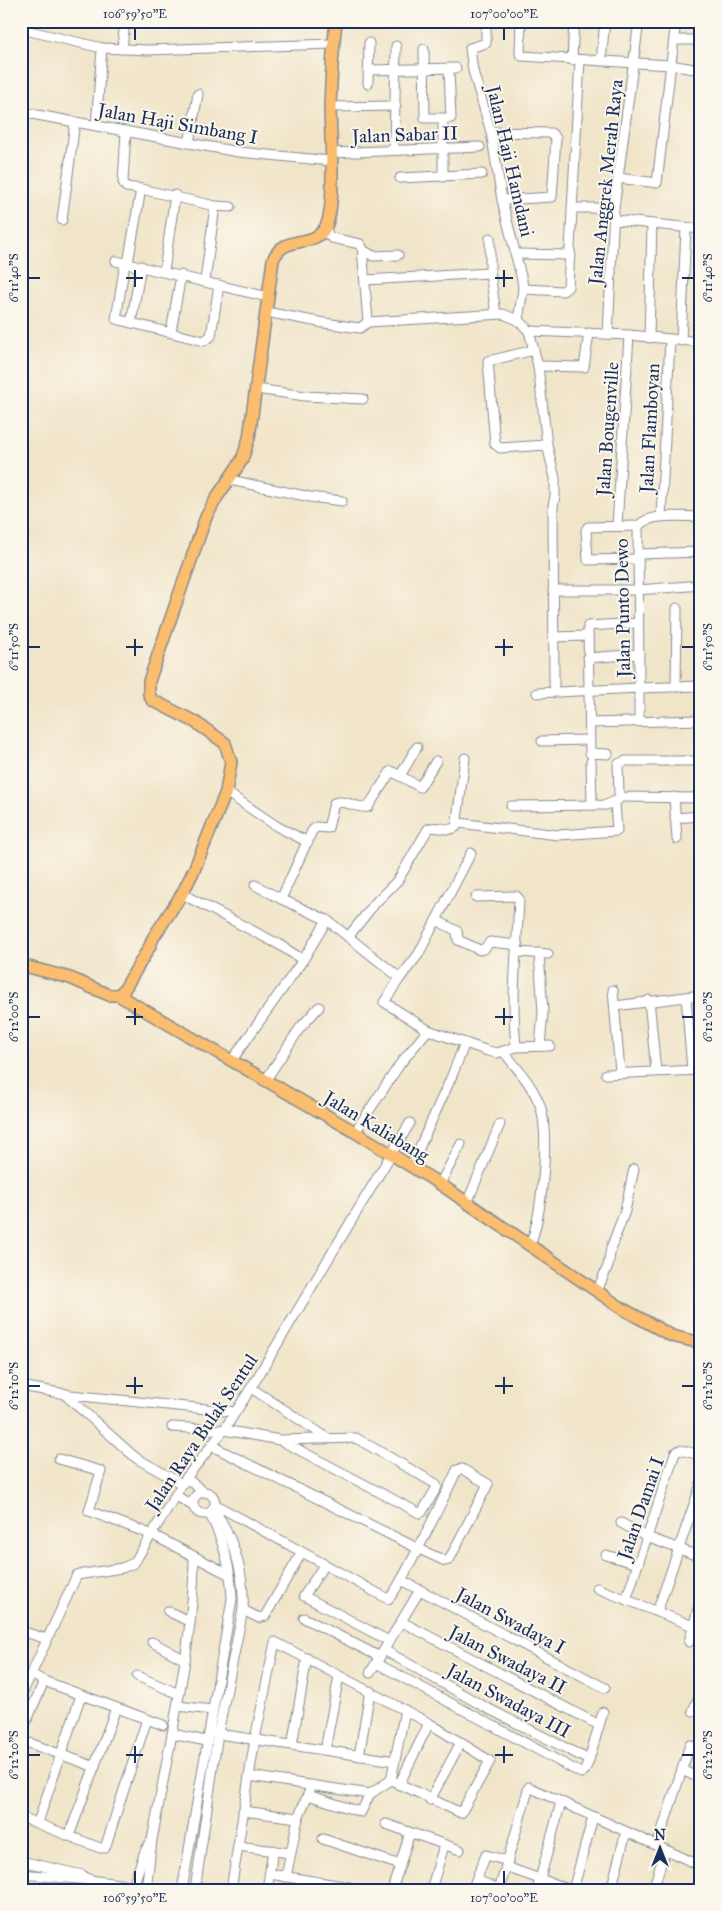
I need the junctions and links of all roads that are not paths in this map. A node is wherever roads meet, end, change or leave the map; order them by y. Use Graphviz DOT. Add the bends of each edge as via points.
graph roads {
  1 [pos="125,21"];
  2 [pos="336,21"];
  3 [pos="477,21"];
  4 [pos="486,21"];
  5 [pos="521,21"];
  6 [pos="574,21"];
  7 [pos="605,21"];
  8 [pos="638,21"];
  9 [pos="676,21"];
  10 [pos="21,29"];
  11 [pos="674,40"];
  12 [pos="701,40"];
  13 [pos="369,43"];
  14 [pos="333,44"];
  15 [pos="396,46"];
  16 [pos="102,48"];
  17 [pos="122,49"];
  18 [pos="424,49"];
  19 [pos="576,60"];
  20 [pos="601,62"];
  21 [pos="633,63"];
  22 [pos="670,65"];
  23 [pos="368,70"];
  24 [pos="396,70"];
  25 [pos="424,70"];
  26 [pos="700,70"];
  27 [pos="368,84"];
  28 [pos="198,94"];
  29 [pos="396,106"];
  30 [pos="330,107"];
  31 [pos="21,112"];
  32 [pos="443,120"];
  33 [pos="75,122"];
  34 [pos="96,126"];
  35 [pos="126,131"];
  36 [pos="491,132"];
  37 [pos="189,143"];
  38 [pos="480,147"];
  39 [pos="444,148"];
  40 [pos="394,150"];
  41 [pos="331,157"];
  42 [pos="482,174"];
  43 [pos="443,176"];
  44 [pos="400,178"];
  45 [pos="618,178"];
  46 [pos="141,189"];
  47 [pos="175,195"];
  48 [pos="502,200"];
  49 [pos="215,206"];
  50 [pos="231,208"];
  51 [pos="572,208"];
  52 [pos="614,208"];
  53 [pos="62,220"];
  54 [pos="614,220"];
  55 [pos="652,224"];
  56 [pos="326,227"];
  57 [pos="686,228"];
  58 [pos="701,229"];
  59 [pos="490,238"];
  60 [pos="363,250"];
  61 [pos="515,254"];
  62 [pos="571,254"];
  63 [pos="398,255"];
  64 [pos="123,262"];
  65 [pos="141,266"];
  66 [pos="164,271"];
  67 [pos="490,273"];
  68 [pos="181,275"];
  69 [pos="365,280"];
  70 [pos="205,281"];
  71 [pos="219,284"];
  72 [pos="523,289"];
  73 [pos="268,298"];
  74 [pos="266,312"];
  75 [pos="496,314"];
  76 [pos="518,320"];
  77 [pos="368,322"];
  78 [pos="131,323"];
  79 [pos="529,331"];
  80 [pos="170,332"];
  81 [pos="589,333"];
  82 [pos="608,334"];
  83 [pos="629,335"];
  84 [pos="648,338"];
  85 [pos="670,340"];
  86 [pos="681,341"];
  87 [pos="701,342"];
  88 [pos="534,350"];
  89 [pos="538,366"];
  90 [pos="256,389"];
  91 [pos="363,399"];
  92 [pos="548,445"];
  93 [pos="230,480"];
  94 [pos="342,501"];
  95 [pos="701,517"];
  96 [pos="661,518"];
  97 [pos="617,526"];
  98 [pos="638,526"];
  99 [pos="701,552"];
  100 [pos="638,557"];
  101 [pos="701,585"];
  102 [pos="553,590"];
  103 [pos="638,590"];
  104 [pos="677,608"];
  105 [pos="638,623"];
  106 [pos="588,636"];
  107 [pos="553,637"];
  108 [pos="639,654"];
  109 [pos="588,658"];
  110 [pos="554,685"];
  111 [pos="701,686"];
  112 [pos="676,687"];
  113 [pos="639,688"];
  114 [pos="588,690"];
  115 [pos="537,693"];
  116 [pos="701,720"];
  117 [pos="639,721"];
  118 [pos="590,723"];
  119 [pos="589,740"];
  120 [pos="542,741"];
  121 [pos="417,747"];
  122 [pos="608,754"];
  123 [pos="465,758"];
  124 [pos="436,761"];
  125 [pos="591,761"];
  126 [pos="701,761"];
  127 [pos="400,776"];
  128 [pos="226,792"];
  129 [pos="622,797"];
  130 [pos="674,797"];
  131 [pos="701,798"];
  132 [pos="615,803"];
  133 [pos="592,805"];
  134 [pos="511,806"];
  135 [pos="701,816"];
  136 [pos="675,818"];
  137 [pos="458,823"];
  138 [pos="677,839"];
  139 [pos="308,842"];
  140 [pos="471,853"];
  141 [pos="255,885"];
  142 [pos="182,894"];
  143 [pos="476,897"];
  144 [pos="281,899"];
  145 [pos="327,920"];
  146 [pos="436,920"];
  147 [pos="348,937"];
  148 [pos="518,949"];
  149 [pos="304,960"];
  150 [pos="21,965"];
  151 [pos="400,978"];
  152 [pos="614,990"];
  153 [pos="118,995"];
  154 [pos="701,995"];
  155 [pos="686,997"];
  156 [pos="649,1000"];
  157 [pos="614,1006"];
  158 [pos="319,1007"];
  159 [pos="428,1030"];
  160 [pos="465,1043"];
  161 [pos="540,1046"];
  162 [pos="550,1046"];
  163 [pos="516,1047"];
  164 [pos="504,1052"];
  165 [pos="232,1060"];
  166 [pos="696,1070"];
  167 [pos="656,1071"];
  168 [pos="620,1072"];
  169 [pos="606,1074"];
  170 [pos="265,1081"];
  171 [pos="410,1123"];
  172 [pos="500,1124"];
  173 [pos="355,1132"];
  174 [pos="461,1144"];
  175 [pos="392,1155"];
  176 [pos="410,1166"];
  177 [pos="634,1169"];
  178 [pos="440,1184"];
  179 [pos="467,1204"];
  180 [pos="530,1245"];
  181 [pos="597,1291"];
  182 [pos="701,1343"];
  183 [pos="21,1386"];
  184 [pos="251,1388"];
  185 [pos="66,1394"];
  186 [pos="235,1412"];
  187 [pos="172,1427"];
  188 [pos="224,1430"];
  189 [pos="326,1437"];
  190 [pos="280,1440"];
  191 [pos="212,1444"];
  192 [pos="701,1455"];
  193 [pos="59,1459"];
  194 [pos="184,1481"];
  195 [pos="700,1489"];
  196 [pos="204,1492"];
  197 [pos="175,1495"];
  198 [pos="193,1506"];
  199 [pos="213,1510"];
  200 [pos="621,1523"];
  201 [pos="153,1535"];
  202 [pos="647,1537"];
  203 [pos="418,1548"];
  204 [pos="679,1549"];
  205 [pos="302,1552"];
  206 [pos="606,1555"];
  207 [pos="194,1557"];
  208 [pos="701,1557"];
  209 [pos="638,1564"];
  210 [pos="324,1565"];
  211 [pos="230,1575"];
  212 [pos="401,1580"];
  213 [pos="597,1588"];
  214 [pos="420,1590"];
  215 [pos="701,1598"];
  216 [pos="626,1600"];
  217 [pos="243,1610"];
  218 [pos="168,1611"];
  219 [pos="657,1612"];
  220 [pos="304,1618"];
  221 [pos="190,1622"];
  222 [pos="402,1622"];
  223 [pos="693,1626"];
  224 [pos="21,1631"];
  225 [pos="47,1639"];
  226 [pos="389,1641"];
  227 [pos="152,1642"];
  228 [pos="689,1642"];
  229 [pos="223,1652"];
  230 [pos="235,1654"];
  231 [pos="380,1657"];
  232 [pos="307,1658"];
  233 [pos="185,1660"];
  234 [pos="370,1673"];
  235 [pos="27,1674"];
  236 [pos="137,1676"];
  237 [pos="339,1676"];
  238 [pos="44,1681"];
  239 [pos="605,1688"];
  240 [pos="370,1691"];
  241 [pos="701,1691"];
  242 [pos="179,1694"];
  243 [pos="81,1695"];
  244 [pos="21,1696"];
  245 [pos="178,1706"];
  246 [pos="21,1708"];
  247 [pos="116,1708"];
  248 [pos="212,1710"];
  249 [pos="405,1710"];
  250 [pos="693,1711"];
  251 [pos="602,1712"];
  252 [pos="30,1713"];
  253 [pos="147,1719"];
  254 [pos="429,1723"];
  255 [pos="163,1725"];
  256 [pos="599,1725"];
  257 [pos="218,1733"];
  258 [pos="21,1734"];
  259 [pos="172,1734"];
  260 [pos="206,1737"];
  261 [pos="255,1739"];
  262 [pos="21,1740"];
  263 [pos="461,1742"];
  264 [pos="292,1745"];
  265 [pos="690,1745"];
  266 [pos="325,1750"];
  267 [pos="60,1753"];
  268 [pos="359,1756"];
  269 [pos="589,1760"];
  270 [pos="395,1761"];
  271 [pos="95,1767"];
  272 [pos="682,1770"];
  273 [pos="249,1776"];
  274 [pos="701,1779"];
  275 [pos="395,1783"];
  276 [pos="312,1785"];
  277 [pos="370,1794"];
  278 [pos="308,1795"];
  279 [pos="430,1800"];
  280 [pos="561,1802"];
  281 [pos="243,1811"];
  282 [pos="21,1817"];
  283 [pos="593,1817"];
  284 [pos="298,1818"];
  285 [pos="38,1822"];
  286 [pos="386,1824"];
  287 [pos="626,1832"];
  288 [pos="410,1833"];
  289 [pos="70,1836"];
  290 [pos="323,1839"];
  291 [pos="152,1840"];
  292 [pos="444,1845"];
  293 [pos="238,1846"];
  294 [pos="661,1848"];
  295 [pos="273,1850"];
  296 [pos="460,1850"];
  297 [pos="290,1853"];
  298 [pos="21,1861"];
  299 [pos="507,1864"];
  300 [pos="400,1865"];
  301 [pos="700,1866"];
  302 [pos="21,1874"];
  303 [pos="270,1874"];
  304 [pos="286,1877"];
  305 [pos="540,1879"];
  306 [pos="90,1880"];
  307 [pos="476,1880"];
  308 [pos="133,1886"];
  309 [pos="146,1889"];
  310 [pos="182,1890"];
  311 [pos="195,1890"];
  312 [pos="231,1890"];
  313 [pos="267,1890"];
  314 [pos="348,1890"];
  315 [pos="392,1890"];
  316 [pos="431,1890"];
  317 [pos="472,1890"];
  318 [pos="499,1890"];
  319 [pos="537,1890"];
  320 [pos="572,1890"];
  321 [pos="611,1890"];
  322 [pos="653,1890"];
  323 [pos="695,1890"];
  1 -- 17 [label="street"];
  2 -- 14 [label="main road"];
  3 -- 4 [label="street"];
  4 -- 36 [label="street, Jalan Haji Hamdani" via="486,43 470,48 473,71"];
  5 -- 19 [label="street" via="521,56"];
  6 -- 19 [label="street"];
  7 -- 20 [label="street"];
  8 -- 21 [label="street, Jalan Anggrek Merah Raya"];
  9 -- 11 [label="street"];
  10 -- 16 [label="street"];
  11 -- 12 [label="street"];
  11 -- 22 [label="street"];
  13 -- 23 [label="street"];
  14 -- 17 [label="street"];
  14 -- 30 [label="main road"];
  15 -- 24 [label="street"];
  16 -- 17 [label="street"];
  16 -- 34 [label="street"];
  18 -- 25 [label="street"];
  19 -- 20 [label="street"];
  19 -- 51 [label="street"];
  20 -- 21 [label="street"];
  21 -- 22 [label="street"];
  21 -- 45 [label="street, Jalan Anggrek Merah Raya"];
  22 -- 26 [label="street"];
  22 -- 45 [label="street" via="658,183"];
  23 -- 24 [label="street"];
  23 -- 27 [label="street"];
  24 -- 25 [label="street"];
  24 -- 29 [label="street"];
  25 -- 32 [label="street" via="423,117"];
  25 -- 32 [label="street" via="452,68 452,116"];
  28 -- 37 [label="street"];
  29 -- 30 [label="street"];
  29 -- 40 [label="street"];
  30 -- 41 [label="main road"];
  31 -- 33 [label="street, Jalan Haji Simbang I"];
  32 -- 39 [label="street"];
  33 -- 34 [label="street, Jalan Haji Simbang I"];
  33 -- 53 [label="street"];
  34 -- 35 [label="street, Jalan Haji Simbang I"];
  35 -- 37 [label="street, Jalan Haji Simbang I"];
  35 -- 46 [label="street" via="123,182 126,187"];
  36 -- 48 [label="street, Jalan Haji Hamdani"];
  36 -- 48 [label="street" via="552,133 556,138 552,197"];
  37 -- 41 [label="street, Jalan Haji Simbang I" via="238,152"];
  38 -- 39 [label="street, Jalan Sabar II"];
  39 -- 40 [label="street, Jalan Sabar II"];
  39 -- 43 [label="street"];
  40 -- 41 [label="street, Jalan Sabar II"];
  41 -- 56 [label="main road" via="331,201"];
  42 -- 43 [label="street"];
  43 -- 44 [label="street"];
  45 -- 52 [label="street, Jalan Anggrek Merah Raya"];
  46 -- 47 [label="street"];
  46 -- 64 [label="street"];
  47 -- 49 [label="street"];
  47 -- 66 [label="street"];
  48 -- 61 [label="street, Jalan Haji Hamdani"];
  49 -- 50 [label="street"];
  49 -- 70 [label="street"];
  51 -- 52 [label="street"];
  51 -- 62 [label="street"];
  52 -- 54 [label="street, Jalan Anggrek Merah Raya"];
  54 -- 55 [label="street"];
  54 -- 82 [label="street, Jalan Anggrek Merah Raya"];
  55 -- 57 [label="street"];
  55 -- 84 [label="street"];
  56 -- 60 [label="street" via="332,238 360,244"];
  56 -- 73 [label="main road" via="320,236 283,246 277,251"];
  57 -- 58 [label="street"];
  57 -- 86 [label="street"];
  59 -- 67 [label="street"];
  60 -- 63 [label="street" via="373,256"];
  60 -- 69 [label="street"];
  61 -- 62 [label="street"];
  61 -- 72 [label="street, Jalan Haji Hamdani"];
  62 -- 72 [label="street" via="566,290"];
  64 -- 65 [label="street"];
  64 -- 78 [label="street" via="116,319"];
  65 -- 66 [label="street"];
  65 -- 78 [label="street"];
  66 -- 68 [label="street"];
  67 -- 69 [label="street"];
  67 -- 75 [label="street"];
  68 -- 70 [label="street"];
  68 -- 80 [label="street"];
  69 -- 77 [label="street"];
  70 -- 71 [label="street"];
  71 -- 73 [label="street"];
  71 -- 80 [label="street" via="210,339 204,341"];
  72 -- 76 [label="street, Jalan Haji Hamdani"];
  73 -- 74 [label="main road"];
  74 -- 77 [label="street" via="360,328"];
  74 -- 90 [label="main road"];
  75 -- 76 [label="street"];
  75 -- 77 [label="street"];
  76 -- 79 [label="street"];
  78 -- 80 [label="street"];
  79 -- 81 [label="street"];
  79 -- 88 [label="street"];
  81 -- 82 [label="street"];
  81 -- 89 [label="street" via="584,366"];
  82 -- 83 [label="street"];
  83 -- 84 [label="street"];
  83 -- 97 [label="street, Jalan Bougenville"];
  84 -- 85 [label="street"];
  85 -- 86 [label="street"];
  85 -- 96 [label="street, Jalan Flamboyan"];
  86 -- 87 [label="street"];
  88 -- 89 [label="street"];
  88 -- 92 [label="street" via="488,361 495,444 500,448"];
  89 -- 92 [label="street"];
  90 -- 91 [label="street"];
  90 -- 93 [label="main road" via="249,438 242,460"];
  92 -- 102 [label="street" via="555,478"];
  93 -- 94 [label="street"];
  93 -- 128 [label="main road" via="206,518 149,681 152,700 195,722 225,743 231,762"];
  95 -- 96 [label="street"];
  96 -- 98 [label="street" via="644,521"];
  97 -- 98 [label="street"];
  97 -- 100 [label="street" via="586,528 588,560"];
  98 -- 100 [label="street, Jalan Punto Dewo"];
  99 -- 100 [label="street"];
  100 -- 103 [label="street, Jalan Punto Dewo"];
  101 -- 103 [label="street"];
  102 -- 103 [label="street"];
  102 -- 107 [label="street"];
  103 -- 105 [label="street, Jalan Punto Dewo"];
  104 -- 112 [label="street"];
  105 -- 106 [label="street" via="590,624"];
  105 -- 108 [label="street, Jalan Punto Dewo"];
  106 -- 107 [label="street"];
  106 -- 109 [label="street"];
  107 -- 110 [label="street"];
  108 -- 109 [label="street"];
  108 -- 113 [label="street, Jalan Punto Dewo"];
  109 -- 114 [label="street"];
  111 -- 112 [label="street, Jalan Punto Dewo"];
  112 -- 113 [label="street, Jalan Punto Dewo"];
  113 -- 114 [label="street"];
  113 -- 117 [label="street"];
  114 -- 115 [label="street"];
  114 -- 118 [label="street"];
  116 -- 117 [label="street"];
  117 -- 118 [label="street"];
  118 -- 119 [label="street"];
  119 -- 120 [label="street"];
  119 -- 122 [label="street" via="591,754"];
  121 -- 127 [label="street"];
  123 -- 137 [label="street"];
  124 -- 127 [label="street" via="420,787"];
  125 -- 133 [label="street"];
  126 -- 129 [label="street" via="620,761 619,793"];
  127 -- 139 [label="street" via="390,772 368,807 341,801 334,803 328,828 316,827"];
  128 -- 139 [label="street"];
  128 -- 142 [label="main road"];
  129 -- 130 [label="street"];
  129 -- 132 [label="street"];
  130 -- 131 [label="street"];
  130 -- 136 [label="street"];
  132 -- 133 [label="street"];
  132 -- 137 [label="street" via="616,831 558,834"];
  133 -- 134 [label="street"];
  135 -- 136 [label="street"];
  136 -- 138 [label="street"];
  137 -- 147 [label="street" via="452,830 431,826 428,829 398,880"];
  139 -- 144 [label="street"];
  140 -- 146 [label="street"];
  141 -- 144 [label="street"];
  142 -- 149 [label="street"];
  142 -- 153 [label="main road"];
  143 -- 148 [label="street" via="518,897"];
  144 -- 145 [label="street"];
  145 -- 147 [label="street"];
  145 -- 149 [label="street"];
  146 -- 148 [label="street" via="457,931 458,940 480,950 490,942"];
  146 -- 151 [label="street" via="418,955"];
  147 -- 151 [label="street"];
  148 -- 161 [label="street" via="544,953"];
  148 -- 163 [label="street" via="513,992"];
  149 -- 165 [label="street"];
  150 -- 153 [label="main road, Jalan Kaliabang" via="70,978 109,995"];
  151 -- 159 [label="street" via="384,1002"];
  152 -- 157 [label="street"];
  153 -- 165 [label="main road, Jalan Kaliabang"];
  154 -- 155 [label="street"];
  155 -- 156 [label="street"];
  155 -- 166 [label="street"];
  156 -- 157 [label="street"];
  156 -- 167 [label="street"];
  157 -- 168 [label="street"];
  158 -- 170 [label="street" via="300,1028"];
  159 -- 160 [label="street"];
  159 -- 173 [label="street" via="400,1064"];
  160 -- 164 [label="street" via="488,1051"];
  160 -- 176 [label="street"];
  161 -- 162 [label="street"];
  161 -- 163 [label="street"];
  163 -- 164 [label="street"];
  164 -- 180 [label="street" via="530,1084 543,1116 540,1217"];
  165 -- 170 [label="main road, Jalan Kaliabang"];
  166 -- 167 [label="street"];
  167 -- 168 [label="street"];
  168 -- 169 [label="street"];
  170 -- 173 [label="main road, Jalan Kaliabang"];
  171 -- 175 [label="street, Jalan Raya Bulak Sentul"];
  172 -- 179 [label="street"];
  173 -- 175 [label="main road, Jalan Kaliabang"];
  174 -- 178 [label="street"];
  175 -- 176 [label="main road, Jalan Kaliabang"];
  175 -- 184 [label="street, Jalan Raya Bulak Sentul"];
  176 -- 178 [label="main road, Jalan Kaliabang"];
  177 -- 181 [label="street" via="608,1266"];
  178 -- 179 [label="main road, Jalan Kaliabang"];
  179 -- 180 [label="main road, Jalan Kaliabang"];
  180 -- 181 [label="main road, Jalan Kaliabang"];
  181 -- 182 [label="main road, Jalan Kaliabang" via="672,1336"];
  183 -- 185 [label="street"];
  184 -- 186 [label="street, Jalan Raya Bulak Sentul"];
  184 -- 189 [label="street"];
  185 -- 186 [label="street"];
  185 -- 194 [label="street" via="136,1458"];
  186 -- 188 [label="street, Jalan Raya Bulak Sentul"];
  187 -- 188 [label="street"];
  188 -- 190 [label="street"];
  188 -- 191 [label="street, Jalan Raya Bulak Sentul"];
  189 -- 190 [label="street"];
  189 -- 190 [label="street" via="358,1438 436,1484 422,1512"];
  191 -- 194 [label="street, Jalan Raya Bulak Sentul"];
  191 -- 203 [label="street" via="226,1454"];
  192 -- 202 [label="street, Jalan Damai I" via="680,1450 675,1453"];
  193 -- 201 [label="street" via="101,1472 89,1511"];
  194 -- 196 [label="street"];
  194 -- 197 [label="street, Jalan Raya Bulak Sentul"];
  195 -- 204 [label="street"];
  196 -- 198 [label="street" via="195,1496"];
  196 -- 199 [label="street" via="213,1496"];
  197 -- 198 [label="street"];
  197 -- 201 [label="street, Jalan Raya Bulak Sentul"];
  198 -- 199 [label="street" via="199,1514"];
  199 -- 205 [label="street"];
  199 -- 211 [label="street"];
  199 -- 217 [label="street" via="228,1533 239,1568 244,1594"];
  200 -- 202 [label="street"];
  201 -- 207 [label="street"];
  201 -- 225 [label="street, Jalan Raya Bulak Sentul" via="129,1566 77,1575"];
  202 -- 204 [label="street"];
  202 -- 209 [label="street, Jalan Damai I"];
  203 -- 203 [label="street" via="449,1560 487,1483 462,1468 458,1470"];
  203 -- 212 [label="street"];
  204 -- 208 [label="street"];
  204 -- 219 [label="street"];
  205 -- 210 [label="street"];
  205 -- 217 [label="street" via="265,1616 254,1617"];
  206 -- 209 [label="street"];
  207 -- 211 [label="street"];
  207 -- 221 [label="street"];
  209 -- 216 [label="street, Jalan Damai I"];
  210 -- 212 [label="street" via="387,1599 391,1598"];
  210 -- 226 [label="street" via="304,1596"];
  211 -- 229 [label="street" via="232,1599"];
  212 -- 214 [label="street, Jalan Swadaya I"];
  213 -- 216 [label="street"];
  214 -- 222 [label="street"];
  214 -- 239 [label="street, Jalan Swadaya I"];
  215 -- 223 [label="street"];
  216 -- 219 [label="street"];
  217 -- 230 [label="street"];
  218 -- 221 [label="street"];
  219 -- 223 [label="street"];
  220 -- 231 [label="street"];
  221 -- 233 [label="street"];
  222 -- 226 [label="street"];
  222 -- 256 [label="street, Jalan Swadaya II"];
  223 -- 228 [label="street"];
  224 -- 225 [label="street"];
  225 -- 235 [label="street, Jalan Raya Bulak Sentul"];
  226 -- 231 [label="street"];
  227 -- 233 [label="street"];
  229 -- 230 [label="street"];
  229 -- 248 [label="street"];
  230 -- 257 [label="street"];
  231 -- 234 [label="street"];
  231 -- 269 [label="street, Jalan Swadaya III"];
  231 -- 269 [label="street" via="581,1773"];
  232 -- 237 [label="street"];
  232 -- 261 [label="street" via="275,1642"];
  232 -- 264 [label="street"];
  233 -- 242 [label="street"];
  235 -- 238 [label="street"];
  235 -- 244 [label="street, Jalan Raya Bulak Sentul"];
  236 -- 242 [label="street"];
  237 -- 240 [label="street"];
  237 -- 266 [label="street"];
  238 -- 243 [label="street"];
  238 -- 252 [label="street"];
  240 -- 249 [label="street"];
  240 -- 268 [label="street"];
  241 -- 250 [label="street"];
  242 -- 245 [label="street"];
  243 -- 247 [label="street"];
  243 -- 267 [label="street"];
  245 -- 248 [label="street"];
  245 -- 259 [label="street"];
  246 -- 252 [label="street"];
  247 -- 253 [label="street"];
  247 -- 271 [label="street"];
  248 -- 260 [label="street"];
  249 -- 254 [label="street"];
  249 -- 270 [label="street"];
  251 -- 256 [label="street, Jalan Swadaya III"];
  252 -- 258 [label="street"];
  253 -- 255 [label="street"];
  253 -- 289 [label="street" via="106,1847 100,1848"];
  254 -- 263 [label="street"];
  254 -- 275 [label="street"];
  256 -- 269 [label="street, Jalan Swadaya III"];
  257 -- 260 [label="street"];
  257 -- 261 [label="street"];
  257 -- 311 [label="street"];
  259 -- 260 [label="street"];
  259 -- 291 [label="street"];
  260 -- 310 [label="street"];
  261 -- 264 [label="street"];
  261 -- 273 [label="street"];
  262 -- 267 [label="street"];
  263 -- 279 [label="street"];
  263 -- 279 [label="street" via="489,1759 486,1770 462,1812"];
  264 -- 266 [label="street"];
  265 -- 272 [label="street"];
  266 -- 268 [label="street"];
  267 -- 271 [label="street"];
  267 -- 285 [label="street"];
  268 -- 270 [label="street"];
  270 -- 275 [label="street"];
  271 -- 289 [label="street"];
  272 -- 274 [label="street"];
  272 -- 294 [label="street"];
  273 -- 276 [label="street"];
  273 -- 281 [label="street"];
  275 -- 277 [label="street"];
  275 -- 279 [label="street"];
  276 -- 277 [label="street"];
  276 -- 278 [label="street"];
  277 -- 278 [label="street" via="361,1812"];
  278 -- 284 [label="street"];
  280 -- 283 [label="street"];
  280 -- 299 [label="street" via="529,1788"];
  280 -- 305 [label="street"];
  281 -- 284 [label="street"];
  281 -- 293 [label="street"];
  282 -- 285 [label="street"];
  283 -- 287 [label="street"];
  283 -- 320 [label="street"];
  284 -- 297 [label="street"];
  285 -- 289 [label="street"];
  286 -- 288 [label="street"];
  287 -- 294 [label="street"];
  287 -- 321 [label="street"];
  288 -- 292 [label="street"];
  288 -- 300 [label="street"];
  290 -- 300 [label="street"];
  291 -- 308 [label="street"];
  291 -- 309 [label="street"];
  292 -- 296 [label="street"];
  292 -- 316 [label="street"];
  293 -- 295 [label="street"];
  293 -- 312 [label="street"];
  294 -- 301 [label="street"];
  294 -- 322 [label="street"];
  295 -- 297 [label="street"];
  295 -- 303 [label="street"];
  297 -- 304 [label="street"];
  298 -- 306 [label="street" via="82,1875"];
  299 -- 305 [label="street"];
  299 -- 307 [label="street" via="486,1856"];
  299 -- 318 [label="street"];
  300 -- 315 [label="street"];
  301 -- 323 [label="street"];
  302 -- 306 [label="street"];
  303 -- 304 [label="street"];
  303 -- 313 [label="street"];
  304 -- 314 [label="street" via="349,1887"];
  305 -- 319 [label="street"];
  305 -- 320 [label="street"];
  306 -- 308 [label="street"];
  307 -- 317 [label="street"];
  307 -- 318 [label="street"];
  308 -- 309 [label="street"];
}
